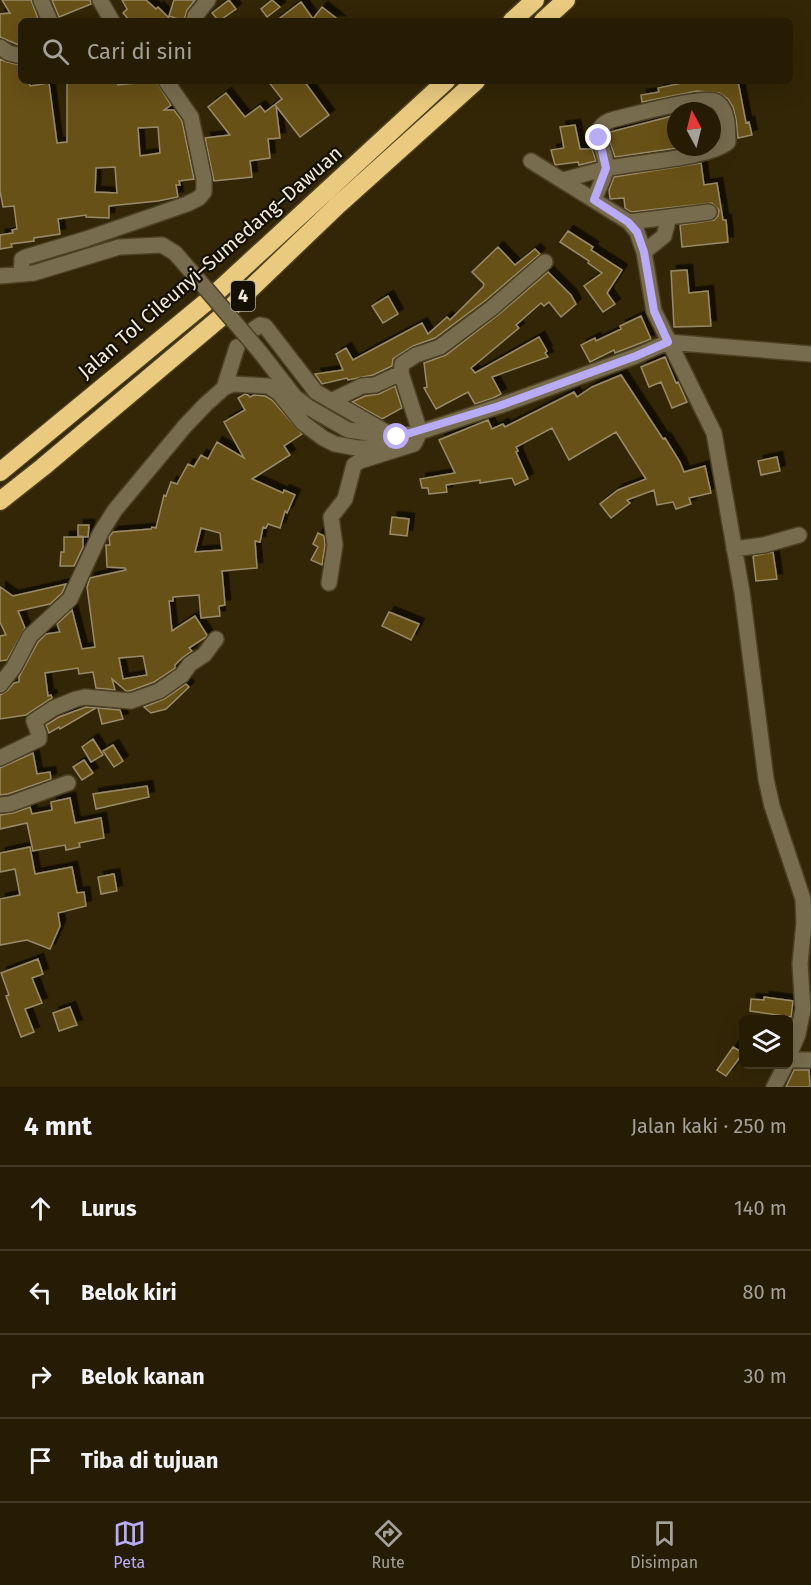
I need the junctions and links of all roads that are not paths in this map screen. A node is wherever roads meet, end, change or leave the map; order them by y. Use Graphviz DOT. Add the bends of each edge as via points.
graph roads {
  1 [pos="41,0"];
  2 [pos="100,0"];
  3 [pos="208,0"];
  4 [pos="535,0"];
  5 [pos="566,0"];
  6 [pos="49,18"];
  7 [pos="110,18"];
  8 [pos="195,18"];
  9 [pos="515,18"];
  10 [pos="546,18"];
  11 [pos="0,47"];
  12 [pos="18,55"];
  13 [pos="168,84"];
  14 [pos="443,84"];
  15 [pos="473,84"];
  16 [pos="531,161"];
  17 [pos="606,168"];
  18 [pos="564,180"];
  19 [pos="594,200"];
  20 [pos="709,212"];
  21 [pos="669,218"];
  22 [pos="628,222"];
  23 [pos="87,239"];
  24 [pos="644,252"];
  25 [pos="92,255"];
  26 [pos="544,262"];
  27 [pos="21,274"];
  28 [pos="0,276"];
  29 [pos="254,328"];
  30 [pos="668,342"];
  31 [pos="237,347"];
  32 [pos="811,354"];
  33 [pos="401,372"];
  34 [pos="224,388"];
  35 [pos="331,401"];
  36 [pos="420,432"];
  37 [pos="397,437"];
  38 [pos="0,472"];
  39 [pos="0,501"];
  40 [pos="799,535"];
  41 [pos="734,549"];
  42 [pos="329,583"];
  43 [pos="216,639"];
  44 [pos="0,685"];
  45 [pos="0,758"];
  46 [pos="68,783"];
  47 [pos="0,806"];
  48 [pos="806,964"];
  49 [pos="807,1009"];
  50 [pos="793,1048"];
  51 [pos="793,1059"];
  52 [pos="811,1060"];
  53 [pos="784,1069"];
  54 [pos="774,1087"];
  1 -- 6 [label="street"];
  2 -- 7 [label="street"];
  3 -- 8 [label="street"];
  4 -- 9 [label="highway"];
  5 -- 10 [label="highway"];
  11 -- 12 [label="street"];
  13 -- 23 [label="street" via="191,117 204,192 187,204"];
  14 -- 38 [label="highway, Jalan Tol Cileunyi–Sumedang–Dawuan / 4" via="205,303"];
  15 -- 39 [label="highway, Jalan Tol Cileunyi–Sumedang–Dawuan / 4" via="220,318"];
  16 -- 18 [label="street"];
  17 -- 17 [label="street" via="722,147 728,142 726,115 713,100 696,101 602,124 599,138"];
  17 -- 18 [label="street"];
  17 -- 19 [label="street"];
  18 -- 19 [label="street"];
  19 -- 22 [label="street"];
  20 -- 21 [label="street"];
  21 -- 22 [label="street"];
  21 -- 24 [label="street" via="661,240"];
  22 -- 24 [label="street" via="637,232"];
  23 -- 25 [label="street"];
  23 -- 27 [label="street" via="22,259"];
  24 -- 30 [label="street" via="654,311"];
  25 -- 27 [label="street"];
  25 -- 37 [label="street, bridge" via="120,247 162,245 175,253 308,407 348,430"];
  26 -- 33 [label="street" via="440,347 402,364"];
  27 -- 28 [label="street"];
  29 -- 35 [label="street" via="265,326 316,392"];
  30 -- 32 [label="street"];
  30 -- 36 [label="street"];
  30 -- 41 [label="street" via="714,433"];
  31 -- 34 [label="street"];
  33 -- 35 [label="street"];
  33 -- 36 [label="street"];
  34 -- 37 [label="street" via="233,384 268,386 313,432 335,444 369,448"];
  34 -- 44 [label="street" via="185,426 115,510 70,599 30,636"];
  35 -- 37 [label="street"];
  36 -- 37 [label="street"];
  36 -- 42 [label="street" via="414,444 354,465 345,499 331,517 335,545"];
  40 -- 41 [label="street"];
  41 -- 48 [label="street" via="766,779 803,899"];
  43 -- 45 [label="street" via="204,655 159,691 131,701 85,697 54,708 34,721 39,739"];
  46 -- 47 [label="street"];
  48 -- 49 [label="street"];
  49 -- 50 [label="street"];
  51 -- 52 [label="street"];
  53 -- 54 [label="street"];
}
